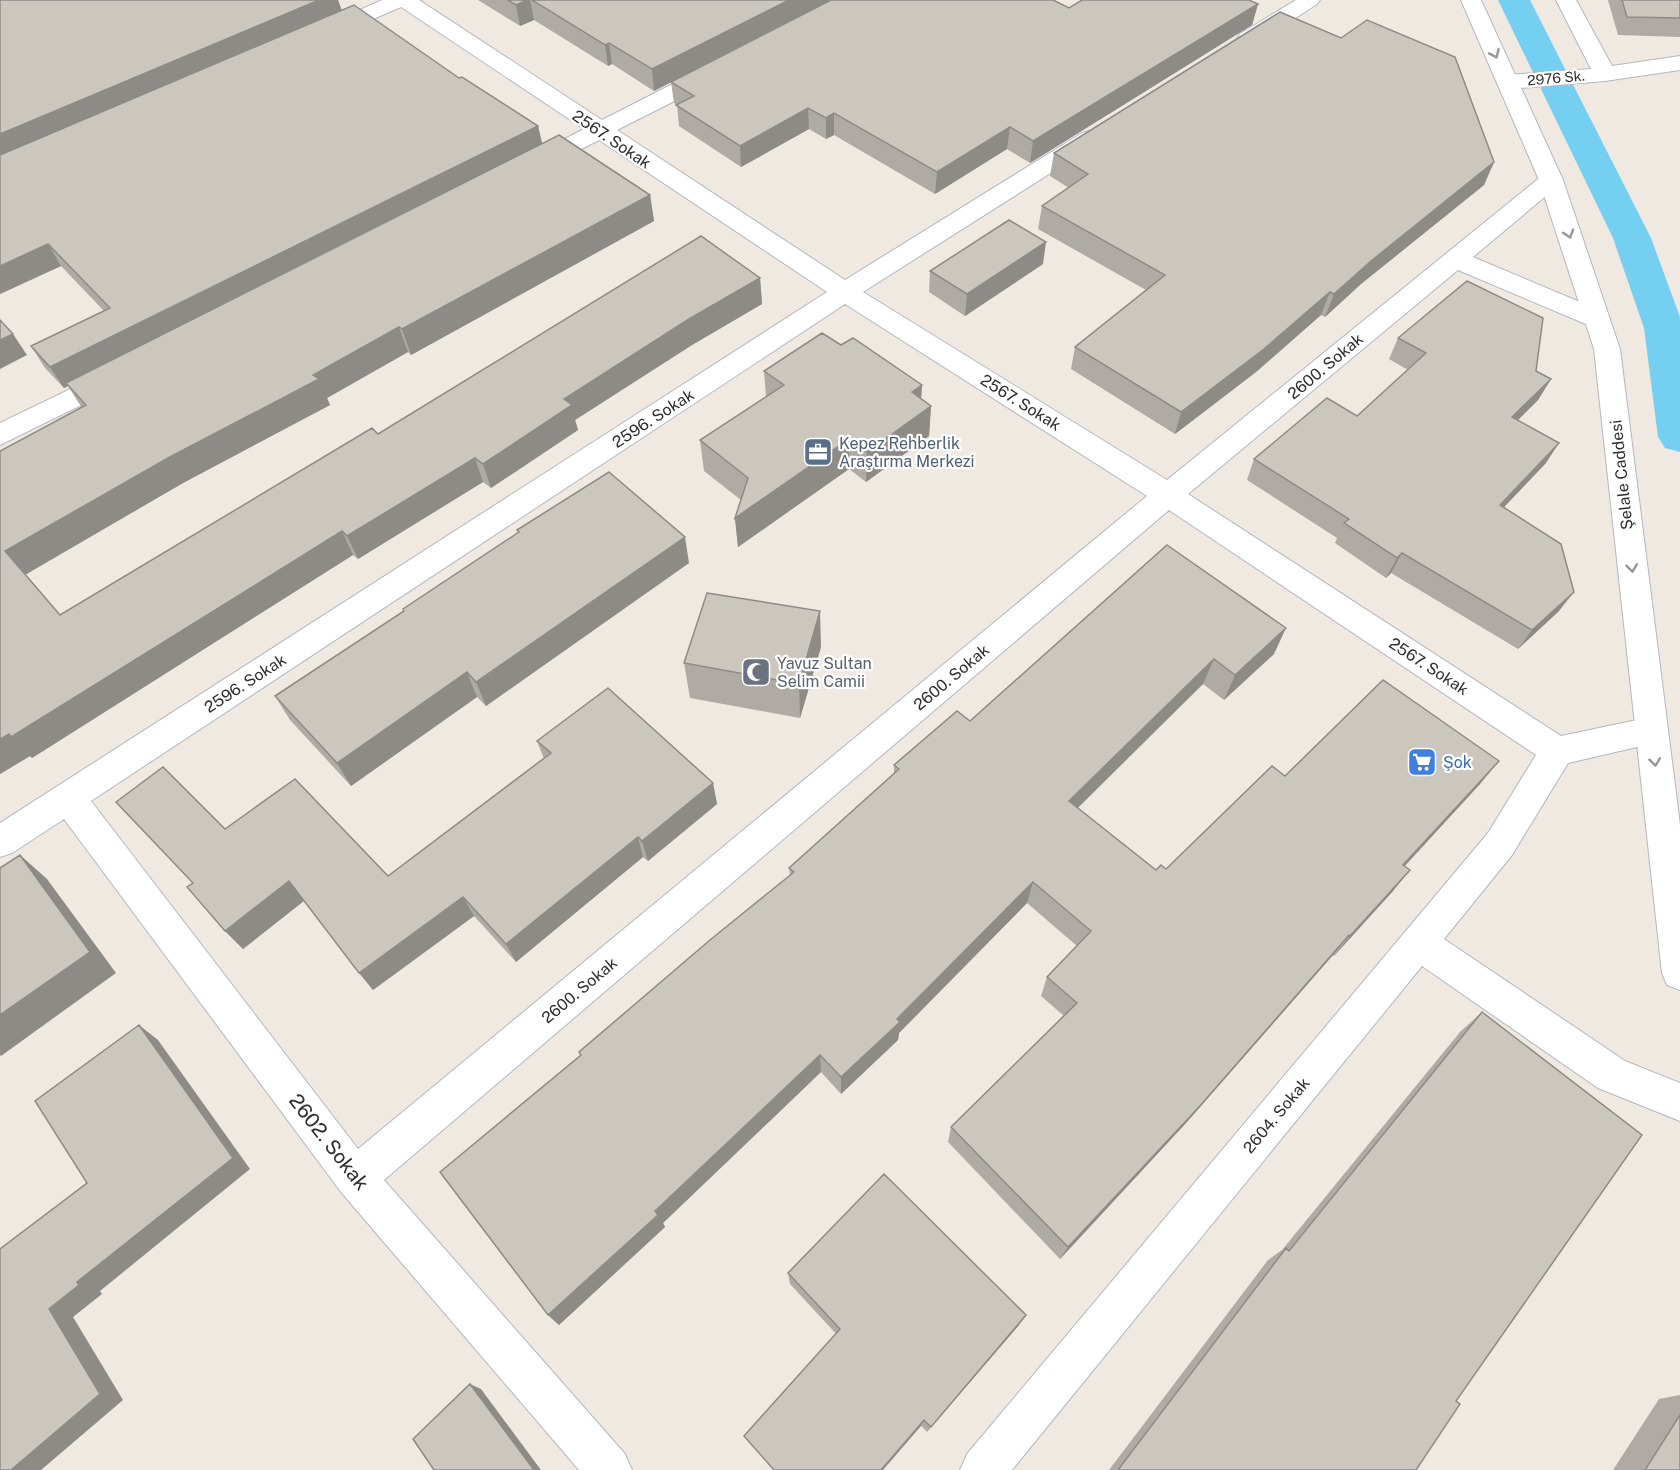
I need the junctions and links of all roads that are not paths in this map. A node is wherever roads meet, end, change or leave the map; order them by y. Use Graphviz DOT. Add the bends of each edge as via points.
graph roads {
  1 [pos="399,0"];
  2 [pos="405,0"];
  3 [pos="1310,0"];
  4 [pos="1471,0"];
  5 [pos="1566,0"];
  6 [pos="313,38"];
  7 [pos="1229,51"];
  8 [pos="736,60"];
  9 [pos="1680,63"];
  10 [pos="1605,74"];
  11 [pos="1508,82"];
  12 [pos="1108,127"];
  13 [pos="600,131"];
  14 [pos="515,174"];
  15 [pos="1551,180"];
  16 [pos="1454,259"];
  17 [pos="845,292"];
  18 [pos="1597,319"];
  19 [pos="137,366"];
  20 [pos="0,435"];
  21 [pos="1168,495"];
  22 [pos="1651,731"];
  23 [pos="1557,751"];
  24 [pos="68,798"];
  25 [pos="0,842"];
  26 [pos="1419,943"];
  27 [pos="1680,973"];
  28 [pos="1680,1102"];
  29 [pos="355,1178"];
  30 [pos="609,1470"];
  31 [pos="983,1470"];
  1 -- 6 [label="street"];
  2 -- 13 [label="street, 2567. Sokak"];
  3 -- 7 [label="street"];
  4 -- 11 [label="street, Şelale Caddesi, one-way"];
  5 -- 10 [label="street, 2976 Sk."];
  8 -- 13 [label="street"];
  9 -- 10 [label="street, 2976 Sk."];
  10 -- 11 [label="street, 2976 Sk."];
  11 -- 15 [label="street, Şelale Caddesi"];
  12 -- 17 [label="street, 2596. Sokak"];
  13 -- 14 [label="street"];
  13 -- 17 [label="street, 2567. Sokak"];
  15 -- 16 [label="street, 2600. Sokak"];
  15 -- 18 [label="street, Şelale Caddesi, one-way"];
  16 -- 18 [label="street"];
  16 -- 21 [label="street, 2600. Sokak"];
  17 -- 21 [label="street, 2567. Sokak"];
  17 -- 24 [label="street, 2596. Sokak"];
  18 -- 22 [label="street, Şelale Caddesi, one-way" via="1607,349"];
  19 -- 20 [label="street"];
  21 -- 23 [label="street, 2567. Sokak"];
  21 -- 29 [label="street, 2600. Sokak"];
  22 -- 23 [label="street"];
  22 -- 27 [label="street, Şelale Caddesi, one-way"];
  23 -- 26 [label="street, 2604. Sokak" via="1500,844"];
  24 -- 25 [label="street, 2596. Sokak"];
  24 -- 29 [label="street, 2602. Sokak"];
  26 -- 28 [label="street" via="1612,1075"];
  26 -- 31 [label="street, 2604. Sokak"];
  29 -- 30 [label="street, 2602. Sokak"];
}
